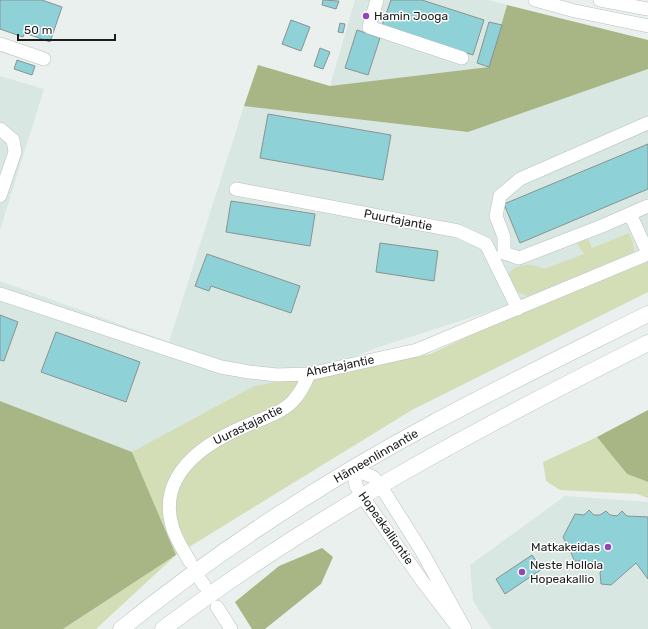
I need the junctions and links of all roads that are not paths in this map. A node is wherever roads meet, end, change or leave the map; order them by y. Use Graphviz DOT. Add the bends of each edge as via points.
graph roads {
  1 [pos="377,0"];
  2 [pos="535,0"];
  3 [pos="600,0"];
  4 [pos="648,9"];
  5 [pos="648,26"];
  6 [pos="0,44"];
  7 [pos="462,58"];
  8 [pos="44,59"];
  9 [pos="648,122"];
  10 [pos="0,129"];
  11 [pos="236,189"];
  12 [pos="0,196"];
  13 [pos="648,206"];
  14 [pos="630,214"];
  15 [pos="648,253"];
  16 [pos="498,255"];
  17 [pos="0,294"];
  18 [pos="518,309"];
  19 [pos="648,314"];
  20 [pos="648,343"];
  21 [pos="309,374"];
  22 [pos="353,469"];
  23 [pos="380,485"];
  24 [pos="362,496"];
  25 [pos="190,562"];
  26 [pos="217,607"];
  27 [pos="121,629"];
  28 [pos="163,629"];
  29 [pos="231,629"];
  30 [pos="459,629"];
  31 [pos="465,629"];
  1 -- 7 [label="street" via="369,27"];
  2 -- 5 [label="street"];
  3 -- 4 [label="street"];
  6 -- 8 [label="street"];
  9 -- 16 [label="street" via="520,179 500,196 496,216 504,237"];
  10 -- 12 [label="street" via="13,140 15,152"];
  11 -- 16 [label="street, Puurtajantie" via="458,231 486,244"];
  13 -- 14 [label="street"];
  14 -- 15 [label="street"];
  14 -- 16 [label="street" via="519,258"];
  15 -- 18 [label="street, Ahertajantie"];
  16 -- 18 [label="street, Puurtajantie"];
  17 -- 21 [label="street, Ahertajantie" via="221,367 277,375"];
  18 -- 21 [label="street, Ahertajantie" via="417,350"];
  19 -- 22 [label="main road, Hämeenlinnantie" via="439,420"];
  20 -- 23 [label="main road" via="526,404"];
  21 -- 25 [label="street, Uurastajantie" via="291,404 223,435 196,454 177,476 170,510 173,529"];
  22 -- 23 [label="street, Hopeakalliontie" via="373,477"];
  22 -- 24 [label="street, Hopeakalliontie" via="356,486"];
  22 -- 27 [label="main road, Hämeenlinnantie" via="258,529"];
  23 -- 24 [label="main road"];
  23 -- 31 [label="street, Hopeakalliontie" via="421,550"];
  24 -- 28 [label="main road" via="258,562"];
  24 -- 30 [label="street, Hopeakalliontie"];
  26 -- 29 [label="street"];
}
